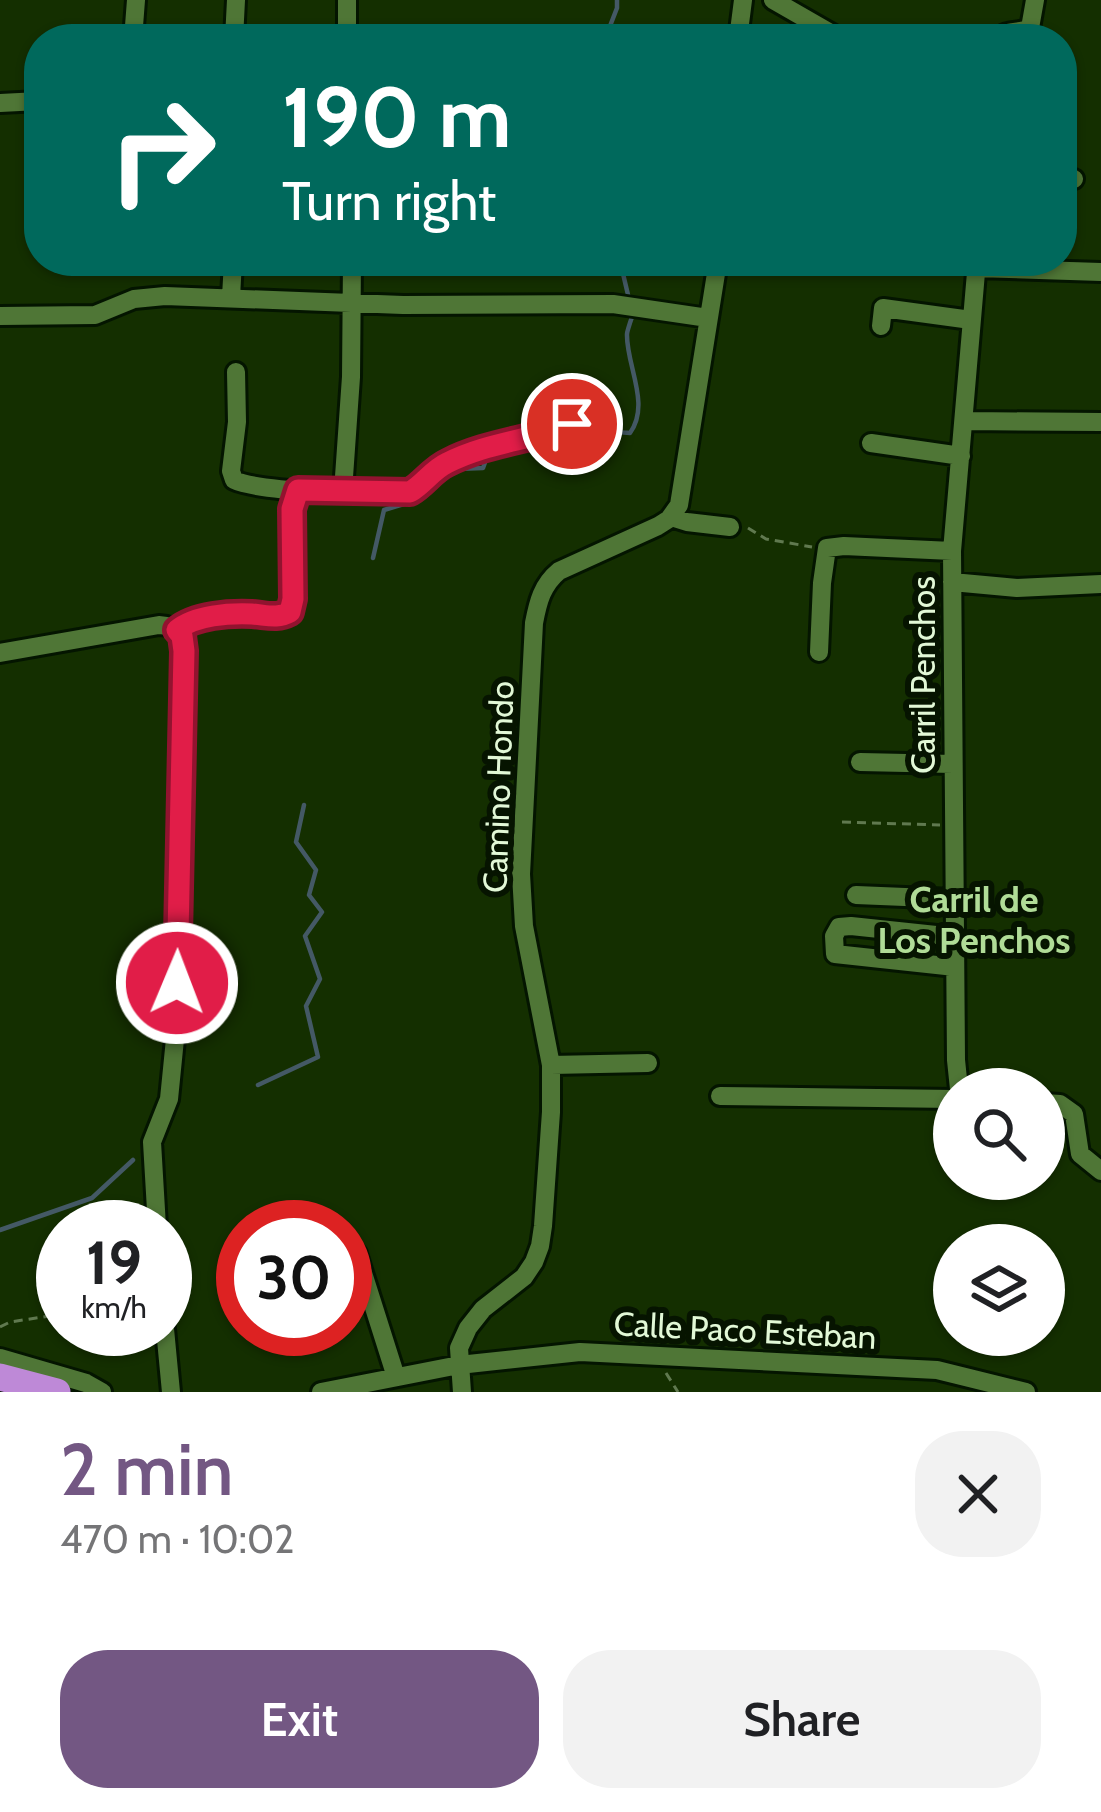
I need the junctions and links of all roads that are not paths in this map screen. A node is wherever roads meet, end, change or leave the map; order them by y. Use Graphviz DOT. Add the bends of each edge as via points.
graph roads {
  1 [pos="773,0"];
  2 [pos="815,24"];
  3 [pos="232,276"];
  4 [pos="352,276"];
  5 [pos="715,276"];
  6 [pos="975,276"];
  7 [pos="231,297"];
  8 [pos="352,304"];
  9 [pos="0,316"];
  10 [pos="708,318"];
  11 [pos="971,320"];
  12 [pos="881,326"];
  13 [pos="236,372"];
  14 [pos="965,421"];
  15 [pos="1101,422"];
  16 [pos="572,424"];
  17 [pos="871,443"];
  18 [pos="961,456"];
  19 [pos="298,490"];
  20 [pos="344,491"];
  21 [pos="671,517"];
  22 [pos="730,527"];
  23 [pos="952,551"];
  24 [pos="952,582"];
  25 [pos="1101,584"];
  26 [pos="177,630"];
  27 [pos="819,652"];
  28 [pos="0,653"];
  29 [pos="860,762"];
  30 [pos="953,764"];
  31 [pos="856,896"];
  32 [pos="954,899"];
  33 [pos="955,937"];
  34 [pos="955,968"];
  35 [pos="648,1063"];
  36 [pos="551,1065"];
  37 [pos="956,1068"];
  38 [pos="720,1096"];
  39 [pos="933,1099"];
  40 [pos="1065,1106"];
  41 [pos="1101,1171"];
  42 [pos="155,1200"];
  43 [pos="372,1301"];
  44 [pos="168,1356"];
  45 [pos="0,1358"];
  46 [pos="459,1365"];
  47 [pos="0,1377"];
  48 [pos="396,1377"];
  49 [pos="57,1392"];
  50 [pos="102,1392"];
  51 [pos="171,1392"];
  52 [pos="321,1392"];
  53 [pos="462,1392"];
  54 [pos="1026,1392"];
  1 -- 2 [label="street"];
  3 -- 7 [label="street"];
  4 -- 8 [label="street"];
  5 -- 10 [label="street"];
  6 -- 11 [label="street, Carril Penchos"];
  7 -- 8 [label="street"];
  7 -- 9 [label="street" via="146,297 77,317"];
  8 -- 10 [label="street" via="614,304"];
  8 -- 20 [label="street"];
  10 -- 21 [label="street" via="682,496"];
  11 -- 12 [label="street" via="883,308"];
  11 -- 14 [label="street, Carril Penchos"];
  13 -- 19 [label="street" via="232,476"];
  14 -- 15 [label="street"];
  14 -- 18 [label="street, Carril Penchos"];
  16 -- 20 [label="street" via="483,447 410,492"];
  17 -- 18 [label="street"];
  18 -- 23 [label="street, Carril Penchos"];
  19 -- 20 [label="street"];
  19 -- 26 [label="street" via="290,612 230,615"];
  21 -- 22 [label="street"];
  21 -- 36 [label="street, Camino Hondo" via="560,571 548,581 534,623 521,874"];
  23 -- 24 [label="street, Carril Penchos"];
  23 -- 27 [label="street" via="830,546"];
  24 -- 25 [label="street"];
  24 -- 30 [label="street, Carril Penchos"];
  26 -- 28 [label="street" via="159,625"];
  26 -- 42 [label="street" via="184,651 176,1029 169,1099 152,1142"];
  29 -- 30 [label="street"];
  30 -- 32 [label="street, Carril Penchos"];
  31 -- 32 [label="street"];
  32 -- 33 [label="street, Carril Penchos"];
  33 -- 34 [label="street, Carril Penchos"];
  33 -- 34 [label="street" via="851,926 834,936 835,954"];
  34 -- 37 [label="street, Carril Penchos"];
  35 -- 36 [label="street"];
  36 -- 46 [label="street, Camino Hondo" via="540,1246 524,1277 468,1328"];
  38 -- 39 [label="street"];
  40 -- 41 [label="street" via="1074,1114 1080,1154"];
  43 -- 48 [label="street"];
  44 -- 51 [label="street"];
  45 -- 50 [label="street"];
  46 -- 48 [label="street, Calle Paco Esteban"];
  46 -- 53 [label="street"];
  46 -- 54 [label="street, Calle Paco Esteban" via="552,1353 663,1354 937,1370"];
  47 -- 49 [label="highway"];
  48 -- 52 [label="street, Calle Paco Esteban"];
}
